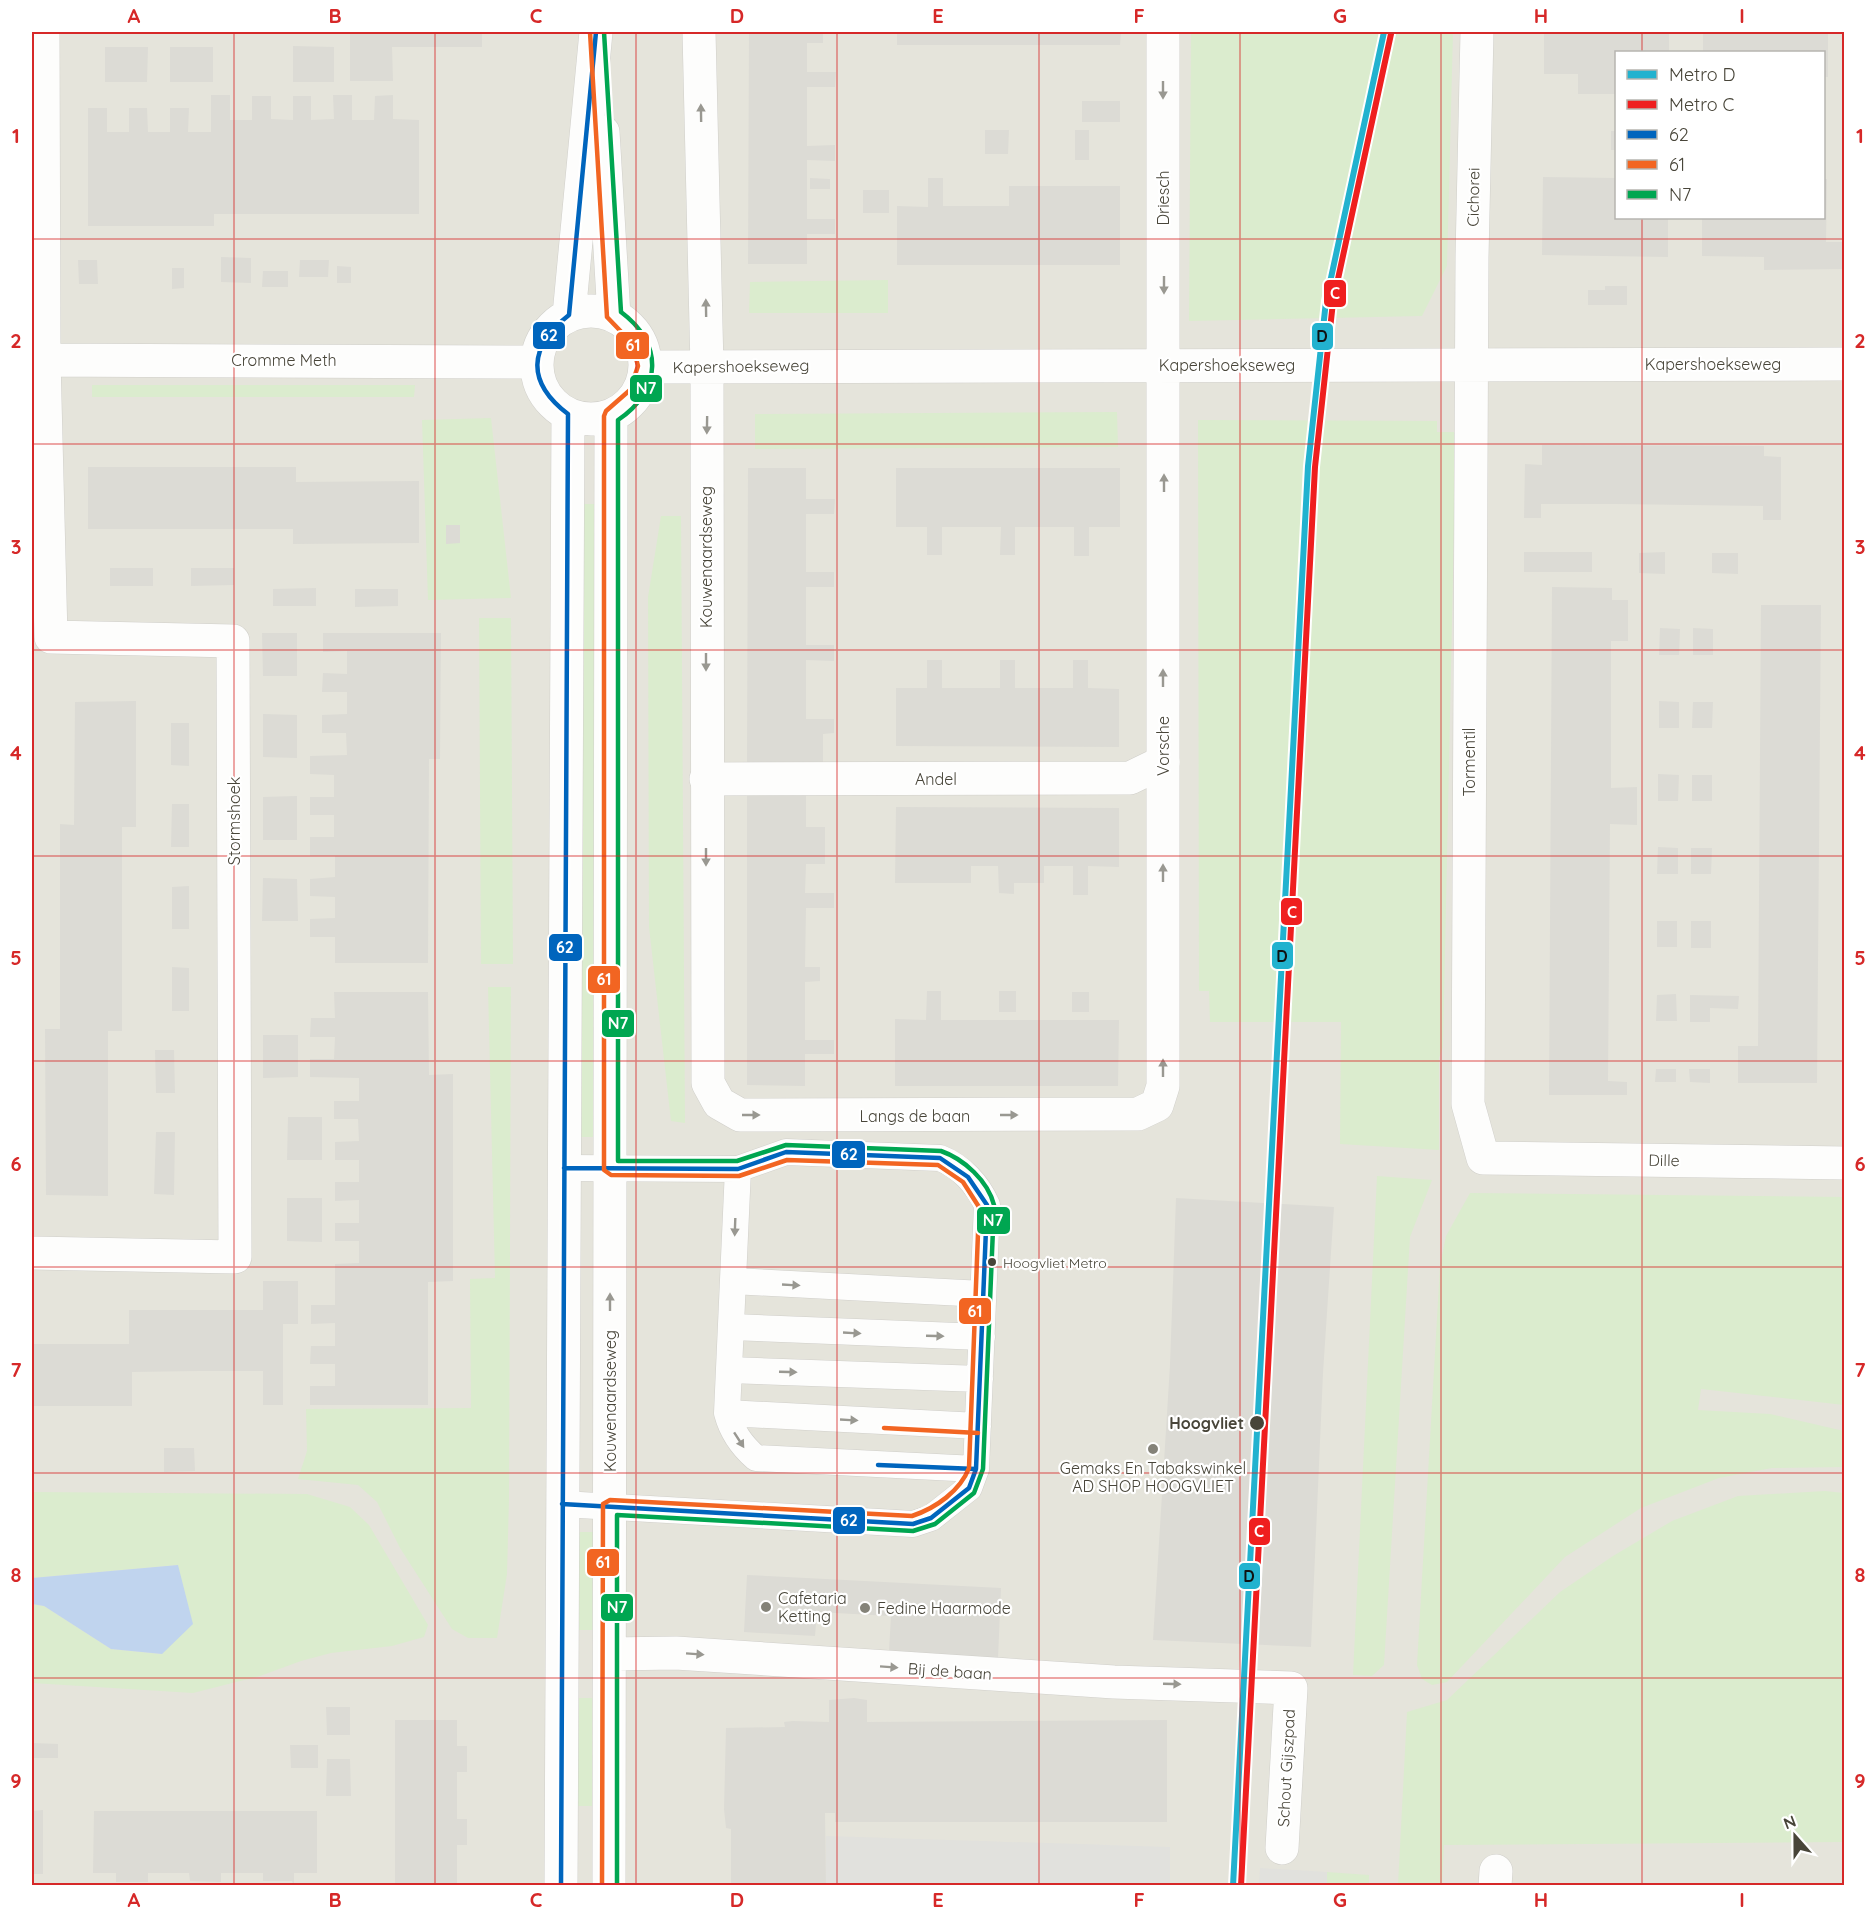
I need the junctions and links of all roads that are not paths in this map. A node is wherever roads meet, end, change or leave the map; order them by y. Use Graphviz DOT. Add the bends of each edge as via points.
graph roads {
  1 [pos="43,32"];
  2 [pos="596,32"];
  3 [pos="699,32"];
  4 [pos="1163,32"];
  5 [pos="1477,32"];
  6 [pos="569,315"];
  7 [pos="614,316"];
  8 [pos="38,360"];
  9 [pos="537,362"];
  10 [pos="1471,363"];
  11 [pos="1845,364"];
  12 [pos="1164,365"];
  13 [pos="707,366"];
  14 [pos="646,367"];
  15 [pos="568,414"];
  16 [pos="610,416"];
  17 [pos="41,637"];
  18 [pos="1163,762"];
  19 [pos="706,779"];
  20 [pos="708,1083"];
  21 [pos="1138,1114"];
  22 [pos="1483,1158"];
  23 [pos="1845,1163"];
  24 [pos="564,1167"];
  25 [pos="611,1168"];
  26 [pos="738,1169"];
  27 [pos="32,1253"];
  28 [pos="733,1281"];
  29 [pos="983,1294"];
  30 [pos="731,1327"];
  31 [pos="982,1337"];
  32 [pos="729,1370"];
  33 [pos="980,1379"];
  34 [pos="728,1413"];
  35 [pos="978,1426"];
  36 [pos="976,1468"];
  37 [pos="562,1504"];
  38 [pos="610,1507"];
  39 [pos="610,1654"];
  40 [pos="1291,1688"];
  41 [pos="1282,1848"];
  42 [pos="561,1886"];
  43 [pos="609,1886"];
  1 -- 8 [label="street, Stormshoek"];
  2 -- 6 [label="street"];
  2 -- 7 [label="street"];
  13 -- 3 [label="street, Kouwenaardseweg, one-way"];
  4 -- 12 [label="street, Driesch, one-way"];
  5 -- 10 [label="street, Cichorei"];
  6 -- 7 [label="street" via="584,311"];
  6 -- 9 [label="street" via="545,336"];
  7 -- 14 [label="street" via="637,336"];
  8 -- 9 [label="street, Cromme Meth"];
  8 -- 17 [label="street, Stormshoek"];
  9 -- 15 [label="street" via="547,397"];
  10 -- 11 [label="street, Kapershoekseweg"];
  10 -- 12 [label="street, Kapershoekseweg"];
  10 -- 22 [label="street, Tormentil" via="1468,1104"];
  12 -- 13 [label="street, Kapershoekseweg"];
  18 -- 12 [label="street, Vorsche, one-way"];
  13 -- 14 [label="street, Kapershoekseweg"];
  13 -- 19 [label="street, Kouwenaardseweg, one-way"];
  14 -- 16 [label="street" via="639,391 622,410"];
  15 -- 16 [label="street" via="596,420"];
  15 -- 24 [label="street"];
  16 -- 25 [label="street, Kouwenaardseweg"];
  17 -- 27 [label="street, Stormshoek" via="233,641 235,1257"];
  18 -- 19 [label="street, Andel" via="1130,778"];
  21 -- 18 [label="street, Vorsche, one-way" via="1157,1105 1163,1086"];
  19 -- 20 [label="street, Kouwenaardseweg, one-way"];
  20 -- 21 [label="street, Langs de baan, one-way" via="718,1103 740,1115"];
  22 -- 23 [label="street, Dille"];
  24 -- 25 [label="lane"];
  24 -- 37 [label="street"];
  25 -- 26 [label="lane"];
  38 -- 25 [label="street, Kouwenaardseweg, one-way"];
  26 -- 28 [label="lane, one-way"];
  26 -- 29 [label="lane" via="786,1152 940,1158 952,1163 980,1190 987,1205"];
  28 -- 29 [label="lane, one-way"];
  28 -- 30 [label="lane"];
  29 -- 31 [label="lane"];
  30 -- 31 [label="lane, one-way"];
  30 -- 32 [label="lane"];
  31 -- 33 [label="lane"];
  32 -- 33 [label="lane, one-way"];
  32 -- 34 [label="lane"];
  33 -- 35 [label="lane"];
  34 -- 35 [label="lane, one-way"];
  34 -- 36 [label="lane, one-way" via="742,1447 756,1458"];
  35 -- 36 [label="lane"];
  36 -- 38 [label="lane" via="969,1488 931,1518 913,1524"];
  37 -- 38 [label="lane"];
  37 -- 42 [label="street"];
  38 -- 39 [label="street, Kouwenaardseweg"];
  39 -- 40 [label="street, Bij de baan, one-way" via="676,1653 1114,1682"];
  39 -- 43 [label="street, Kouwenaardseweg"];
  40 -- 41 [label="street, Schout Gijszpad"];
}
